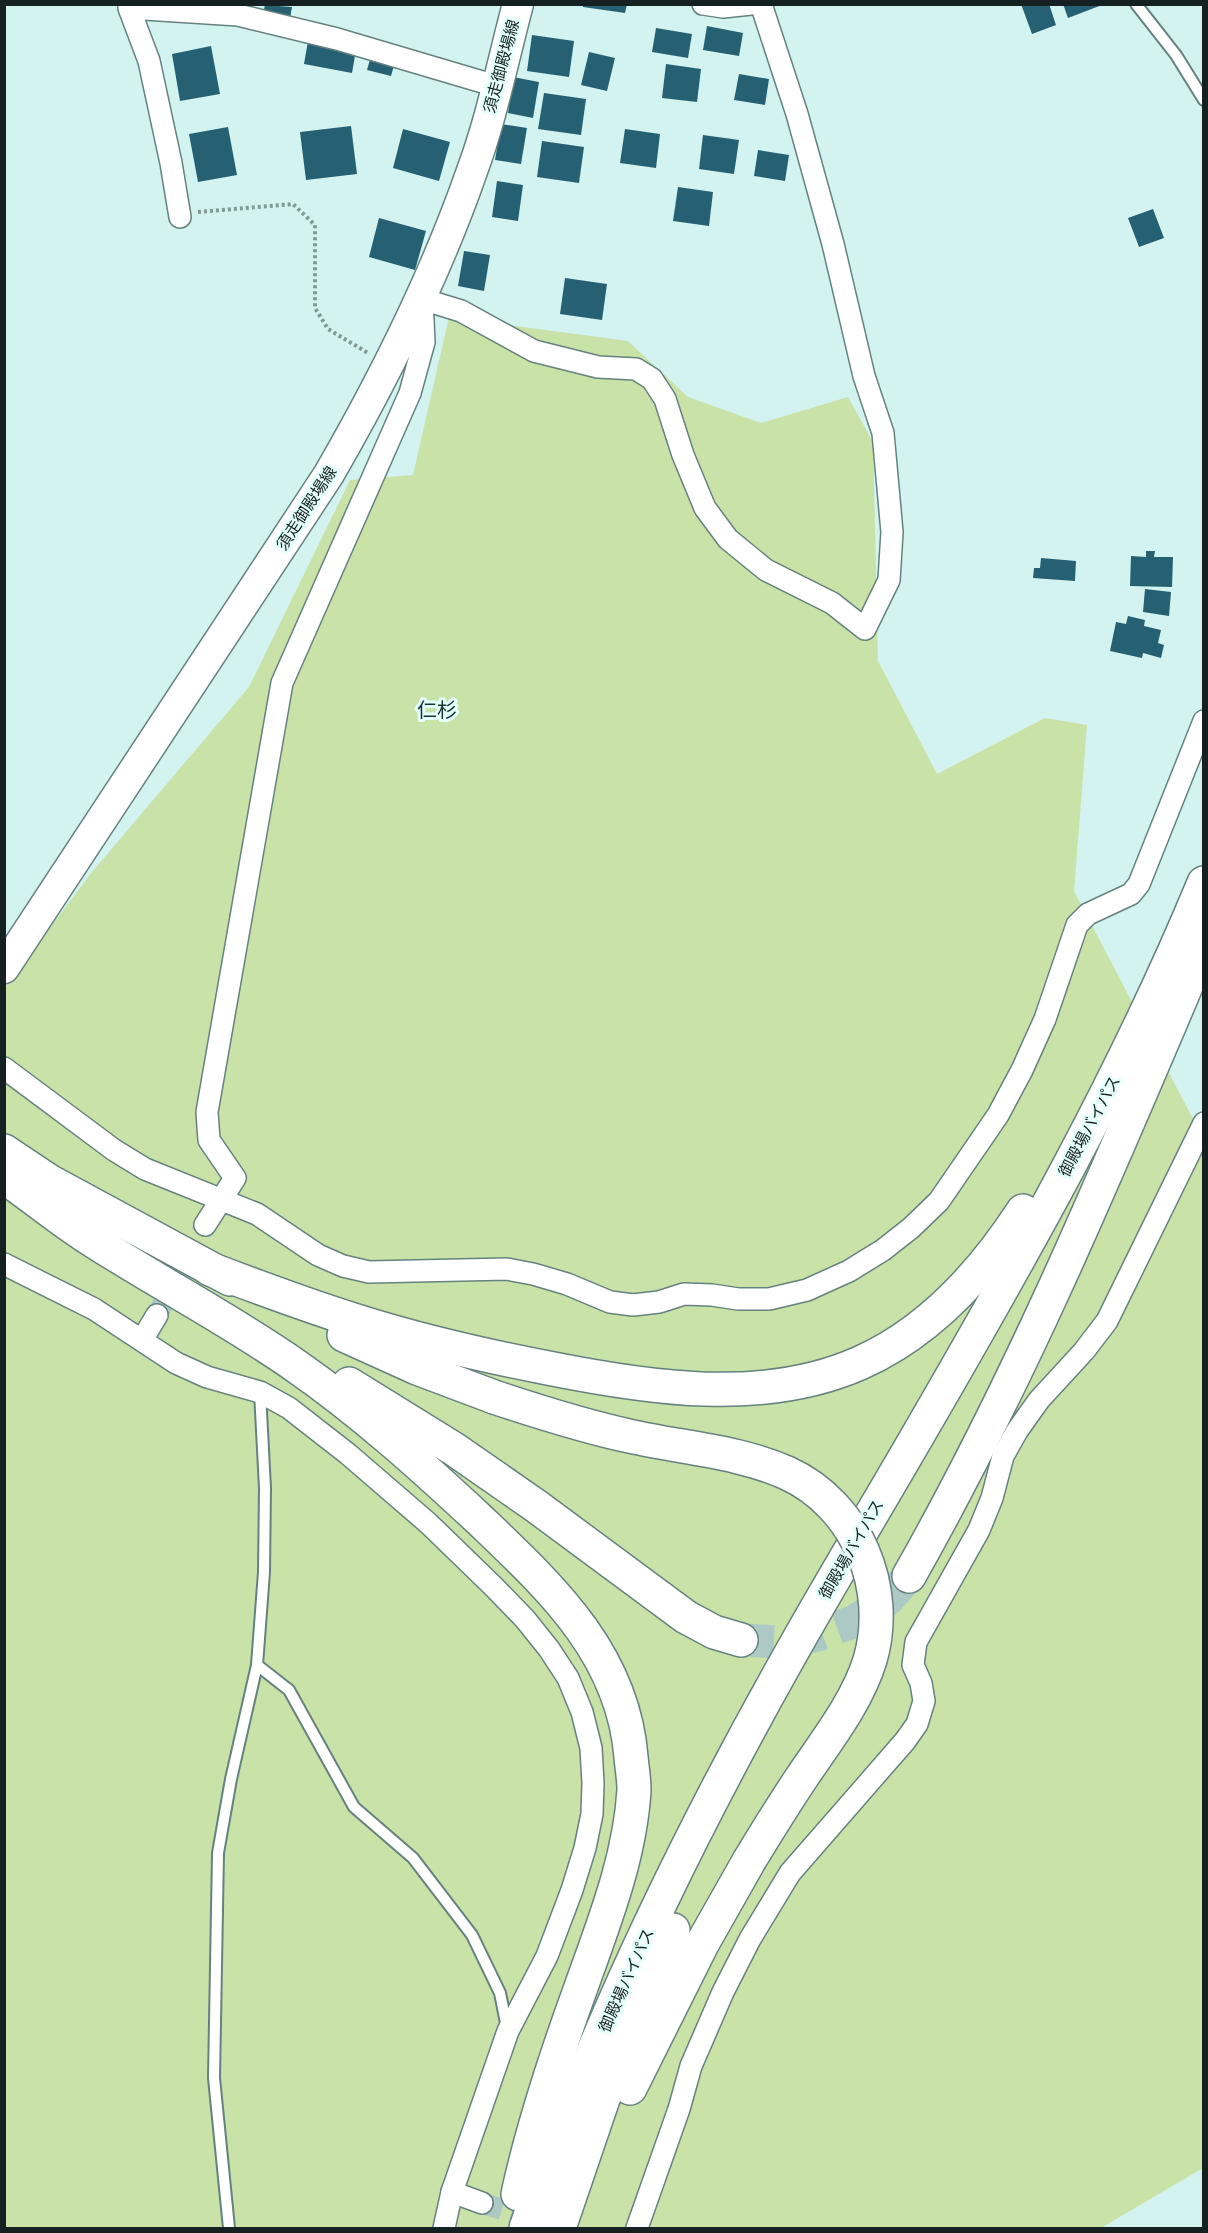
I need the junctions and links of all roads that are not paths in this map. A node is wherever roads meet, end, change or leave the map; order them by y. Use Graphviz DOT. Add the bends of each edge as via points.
graph roads {
  1 [pos="518,4"];
  2 [pos="703,4"];
  3 [pos="751,4"];
  4 [pos="761,4"];
  5 [pos="1137,4"];
  6 [pos="496,86"];
  7 [pos="1203,100"];
  8 [pos="180,217"];
  9 [pos="422,299"];
  10 [pos="1203,721"];
  11 [pos="1203,883"];
  12 [pos="1198,936"];
  13 [pos="4,968"];
  14 [pos="4,1068"];
  15 [pos="1203,1123"];
  16 [pos="4,1151"];
  17 [pos="4,1177"];
  18 [pos="34,1198"];
  19 [pos="222,1199"];
  20 [pos="206,1225"];
  21 [pos="4,1264"];
  22 [pos="210,1269"];
  23 [pos="157,1315"];
  24 [pos="142,1340"];
  25 [pos="260,1392"];
  26 [pos="909,1576"];
  27 [pos="741,1640"];
  28 [pos="257,1665"];
  29 [pos="508,2031"];
  30 [pos="452,2192"];
  31 [pos="482,2203"];
  32 [pos="229,2229"];
  33 [pos="444,2229"];
  34 [pos="510,2229"];
  35 [pos="526,2229"];
  36 [pos="559,2229"];
  37 [pos="571,2229"];
  38 [pos="638,2229"];
  1 -- 6 [label="main road, 須走御殿場線"];
  2 -- 3 [label="street"];
  4 -- 9 [label="street" via="797,114 864,376 883,433 892,532 889,580 865,629 832,603 766,570 728,539 705,508 665,399 652,379 636,369 598,367 534,351 461,311"];
  5 -- 7 [label="lane" via="1176,55"];
  6 -- 8 [label="street" via="337,39 238,15 129,8 148,61"];
  6 -- 9 [label="main road, 須走御殿場線" via="473,168"];
  9 -- 13 [label="main road, 須走御殿場線" via="329,474"];
  9 -- 19 [label="street" via="424,342 410,393 282,683 207,1112 209,1140 235,1179"];
  10 -- 19 [label="street" via="1139,884 1131,894 1088,914 1077,925 1045,1019 998,1115 939,1201 883,1250 849,1271 807,1290 769,1299 684,1294 633,1305 610,1302 567,1284 507,1269 369,1272 344,1266 318,1255 257,1214"];
  11 -- 12 [label="highway, 御殿場バイパス"];
  12 -- 22 [label="highway" via="1011,1231 980,1270 943,1310 904,1340 860,1363 815,1379 768,1387 716,1389 591,1377 474,1353 363,1323"];
  12 -- 26 [label="highway" via="1083,1227 1025,1352"];
  12 -- 35 [label="highway, 御殿場バイパス" via="1120,1065 1042,1215 785,1664 689,1844 577,2090"];
  12 -- 36 [label="highway, 御殿場バイパス" via="1069,1205 801,1674 708,1853 603,2099"];
  14 -- 19 [label="street" via="145,1169"];
  15 -- 38 [label="street" via="1107,1321 1039,1400 1003,1456 979,1530 916,1642 914,1665 924,1701 917,1724 790,1873 750,1939 691,2066"];
  16 -- 22 [label="highway" via="49,1181"];
  17 -- 18 [label="highway"];
  18 -- 27 [label="highway" via="372,1397 536,1506 686,1617 714,1632"];
  18 -- 34 [label="highway" via="84,1235 278,1354 357,1412 433,1476 551,1590 590,1639 614,1682 629,1729 634,1789 625,1848 609,1911 561,2043"];
  19 -- 20 [label="street"];
  21 -- 24 [label="street" via="94,1309"];
  22 -- 37 [label="highway, bridge" via="386,1354 494,1397 569,1421 754,1461 789,1474 819,1493 841,1516 858,1540 870,1568 876,1595 876,1630 870,1660 857,1692 788,1797 702,1944 594,2164"];
  23 -- 24 [label="street"];
  24 -- 25 [label="street" via="176,1363 207,1377"];
  25 -- 28 [label="lane" via="265,1488"];
  25 -- 29 [label="street" via="289,1408 348,1454 494,1587 549,1648 568,1678 582,1712 594,1783 585,1848 547,1956"];
  28 -- 29 [label="lane" via="289,1690 354,1807 412,1858 472,1935 500,1993"];
  28 -- 32 [label="lane" via="218,1853 214,2078"];
  29 -- 30 [label="street"];
  30 -- 31 [label="street"];
  30 -- 33 [label="street"];
}
